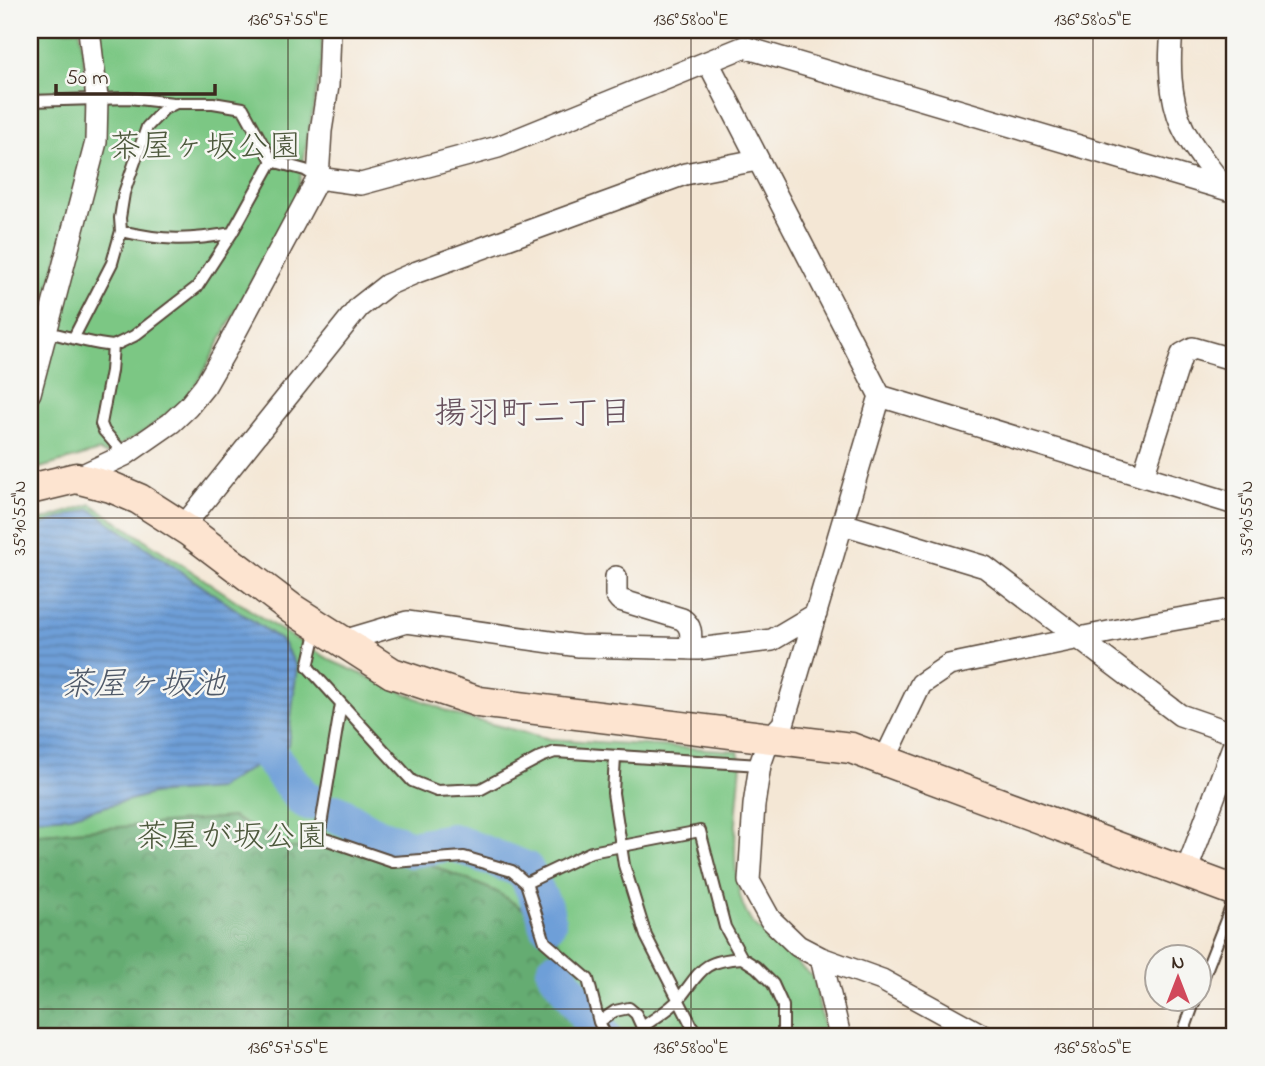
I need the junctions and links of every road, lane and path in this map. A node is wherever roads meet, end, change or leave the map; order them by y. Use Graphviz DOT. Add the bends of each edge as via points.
graph roads {
  1 [pos="89,30"];
  2 [pos="330,30"];
  3 [pos="1172,30"];
  4 [pos="708,62"];
  5 [pos="97,98"];
  6 [pos="30,101"];
  7 [pos="176,103"];
  8 [pos="757,160"];
  9 [pos="272,161"];
  10 [pos="318,178"];
  11 [pos="1230,190"];
  12 [pos="121,231"];
  13 [pos="232,233"];
  14 [pos="38,329"];
  15 [pos="74,337"];
  16 [pos="113,345"];
  17 [pos="1235,360"];
  18 [pos="30,393"];
  19 [pos="880,396"];
  20 [pos="125,455"];
  21 [pos="1143,476"];
  22 [pos="76,478"];
  23 [pos="30,489"];
  24 [pos="1235,504"];
  25 [pos="843,524"];
  26 [pos="183,527"];
  27 [pos="616,577"];
  28 [pos="1235,609"];
  29 [pos="816,614"];
  30 [pos="318,626"];
  31 [pos="1079,638"];
  32 [pos="343,642"];
  33 [pos="690,649"];
  34 [pos="341,704"];
  35 [pos="1235,734"];
  36 [pos="1235,741"];
  37 [pos="765,752"];
  38 [pos="615,757"];
  39 [pos="885,759"];
  40 [pos="621,846"];
  41 [pos="1186,872"];
  42 [pos="526,883"];
  43 [pos="1235,891"];
  44 [pos="1235,897"];
  45 [pos="1212,957"];
  46 [pos="741,958"];
  47 [pos="821,958"];
  48 [pos="678,1001"];
  49 [pos="1190,1014"];
  50 [pos="599,1022"];
  51 [pos="645,1032"];
  52 [pos="606,1036"];
  53 [pos="697,1036"];
  54 [pos="783,1036"];
  55 [pos="840,1036"];
  56 [pos="984,1036"];
  57 [pos="1182,1036"];
  1 -- 5 [label="street"];
  2 -- 10 [label="street"];
  3 -- 11 [label="street" via="1173,99 1183,128"];
  4 -- 8 [label="street"];
  4 -- 10 [label="street" via="498,147 361,184"];
  4 -- 11 [label="street" via="744,47"];
  5 -- 6 [label="lane"];
  5 -- 7 [label="lane"];
  5 -- 14 [label="street" via="96,142"];
  7 -- 9 [label="lane" via="243,108"];
  7 -- 12 [label="lane" via="164,108 147,127 124,193"];
  8 -- 19 [label="street"];
  8 -- 26 [label="street" via="685,174 387,285 359,307"];
  9 -- 10 [label="lane"];
  9 -- 13 [label="lane"];
  10 -- 20 [label="street" via="205,386 171,423"];
  12 -- 13 [label="lane" via="175,240"];
  12 -- 15 [label="lane" via="104,281"];
  13 -- 16 [label="lane" via="197,287 134,336"];
  14 -- 15 [label="lane"];
  14 -- 18 [label="street"];
  15 -- 16 [label="lane"];
  16 -- 20 [label="lane" via="101,424"];
  17 -- 21 [label="street" via="1193,348 1182,354"];
  19 -- 21 [label="street"];
  19 -- 25 [label="street"];
  20 -- 22 [label="street"];
  21 -- 24 [label="street"];
  22 -- 23 [label="street"];
  22 -- 26 [label="street" via="139,499"];
  25 -- 29 [label="street"];
  25 -- 31 [label="street" via="985,567"];
  26 -- 30 [label="street"];
  27 -- 33 [label="street" via="620,600 689,625"];
  28 -- 31 [label="street"];
  29 -- 33 [label="street" via="772,640"];
  29 -- 37 [label="street" via="783,724"];
  30 -- 32 [label="street"];
  30 -- 34 [label="lane" via="308,667"];
  31 -- 35 [label="street" via="1180,715"];
  31 -- 39 [label="street" via="949,666 921,684"];
  32 -- 33 [label="street" via="407,622 579,646"];
  32 -- 37 [label="street" via="392,673 480,702"];
  34 -- 38 [label="lane" via="412,781 437,791 481,789 555,752"];
  34 -- 42 [label="lane" via="319,837 393,862 464,857 512,871"];
  36 -- 41 [label="street"];
  37 -- 38 [label="lane"];
  37 -- 39 [label="street" via="851,748"];
  37 -- 47 [label="street" via="754,805 749,881 770,919 798,946"];
  38 -- 40 [label="lane" via="613,793"];
  39 -- 41 [label="street"];
  40 -- 42 [label="lane" via="591,852"];
  40 -- 46 [label="lane" via="700,831 725,927"];
  40 -- 48 [label="lane" via="646,936"];
  41 -- 43 [label="street"];
  42 -- 50 [label="lane" via="545,942 588,979"];
  44 -- 45 [label="lane"];
  46 -- 48 [label="lane" via="719,959 706,966"];
  46 -- 54 [label="lane" via="773,984 783,1006"];
  47 -- 55 [label="street"];
  47 -- 56 [label="street" via="882,980"];
  48 -- 51 [label="lane"];
  48 -- 53 [label="lane"];
  49 -- 57 [label="lane"];
  50 -- 51 [label="lane" via="615,1010 629,1008"];
  50 -- 52 [label="lane"];
}
